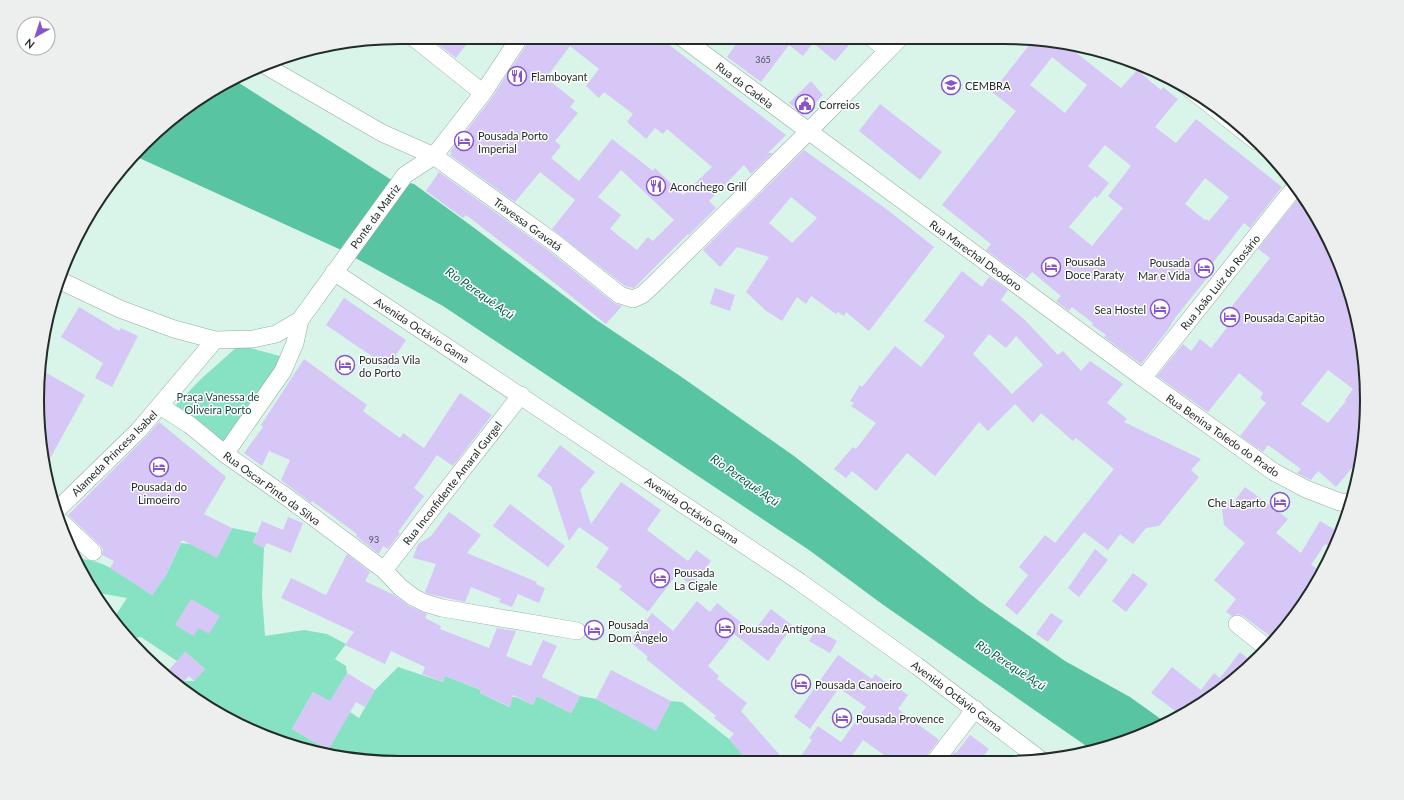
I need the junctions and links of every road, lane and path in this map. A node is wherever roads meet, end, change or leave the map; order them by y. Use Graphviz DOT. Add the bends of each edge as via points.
graph roads {
  1 [pos="422,44"];
  2 [pos="515,44"];
  3 [pos="690,44"];
  4 [pos="880,44"];
  5 [pos="894,44"];
  6 [pos="887,50"];
  7 [pos="271,69"];
  8 [pos="483,93"];
  9 [pos="808,132"];
  10 [pos="434,156"];
  11 [pos="1292,191"];
  12 [pos="334,272"];
  13 [pos="64,283"];
  14 [pos="300,320"];
  15 [pos="215,340"];
  16 [pos="1143,378"];
  17 [pos="521,396"];
  18 [pos="160,406"];
  19 [pos="225,454"];
  20 [pos="1345,502"];
  21 [pos="61,506"];
  22 [pos="68,529"];
  23 [pos="93,552"];
  24 [pos="384,570"];
  25 [pos="1237,624"];
  26 [pos="577,631"];
  27 [pos="1263,645"];
  28 [pos="974,709"];
  29 [pos="1034,754"];
  30 [pos="939,756"];
  1 -- 8 [label="street"];
  2 -- 8 [label="street"];
  3 -- 9 [label="street, Rua da Cadeia"];
  4 -- 6 [label="street"];
  5 -- 6 [label="street"];
  6 -- 9 [label="street"];
  7 -- 10 [label="street, Travessa Gravatá" via="382,133"];
  8 -- 10 [label="street"];
  9 -- 10 [label="street, Travessa Gravatá" via="652,286 633,299 620,295 555,243"];
  9 -- 16 [label="street, Rua Marechal Deodoro"];
  10 -- 12 [label="street, Ponte da Matriz" via="405,175"];
  11 -- 16 [label="street, Rua João Luiz do Rosário"];
  12 -- 14 [label="street, Ponte da Matriz"];
  12 -- 17 [label="street, Avenida Octávio Gama"];
  13 -- 15 [label="street" via="120,309 174,329"];
  14 -- 15 [label="street" via="276,334 253,339"];
  14 -- 19 [label="street" via="296,343 283,371"];
  15 -- 18 [label="street, Alameda Princesa Isabel"];
  16 -- 20 [label="street, Rua Benina Toledo do Prado" via="1274,472 1306,489"];
  17 -- 24 [label="street, Rua Inconfidente Amaral Gurgel"];
  17 -- 28 [label="street, Avenida Octávio Gama" via="800,582"];
  18 -- 19 [label="street, Rua Oscar Pinto da Silva" via="190,425"];
  18 -- 21 [label="street, Alameda Princesa Isabel"];
  19 -- 24 [label="street, Rua Oscar Pinto da Silva"];
  22 -- 23 [label="street"];
  24 -- 26 [label="street, Rua Oscar Pinto da Silva" via="400,587 425,603 472,614"];
  25 -- 27 [label="street"];
  28 -- 29 [label="street, Avenida Octávio Gama"];
  28 -- 30 [label="street"];
}
